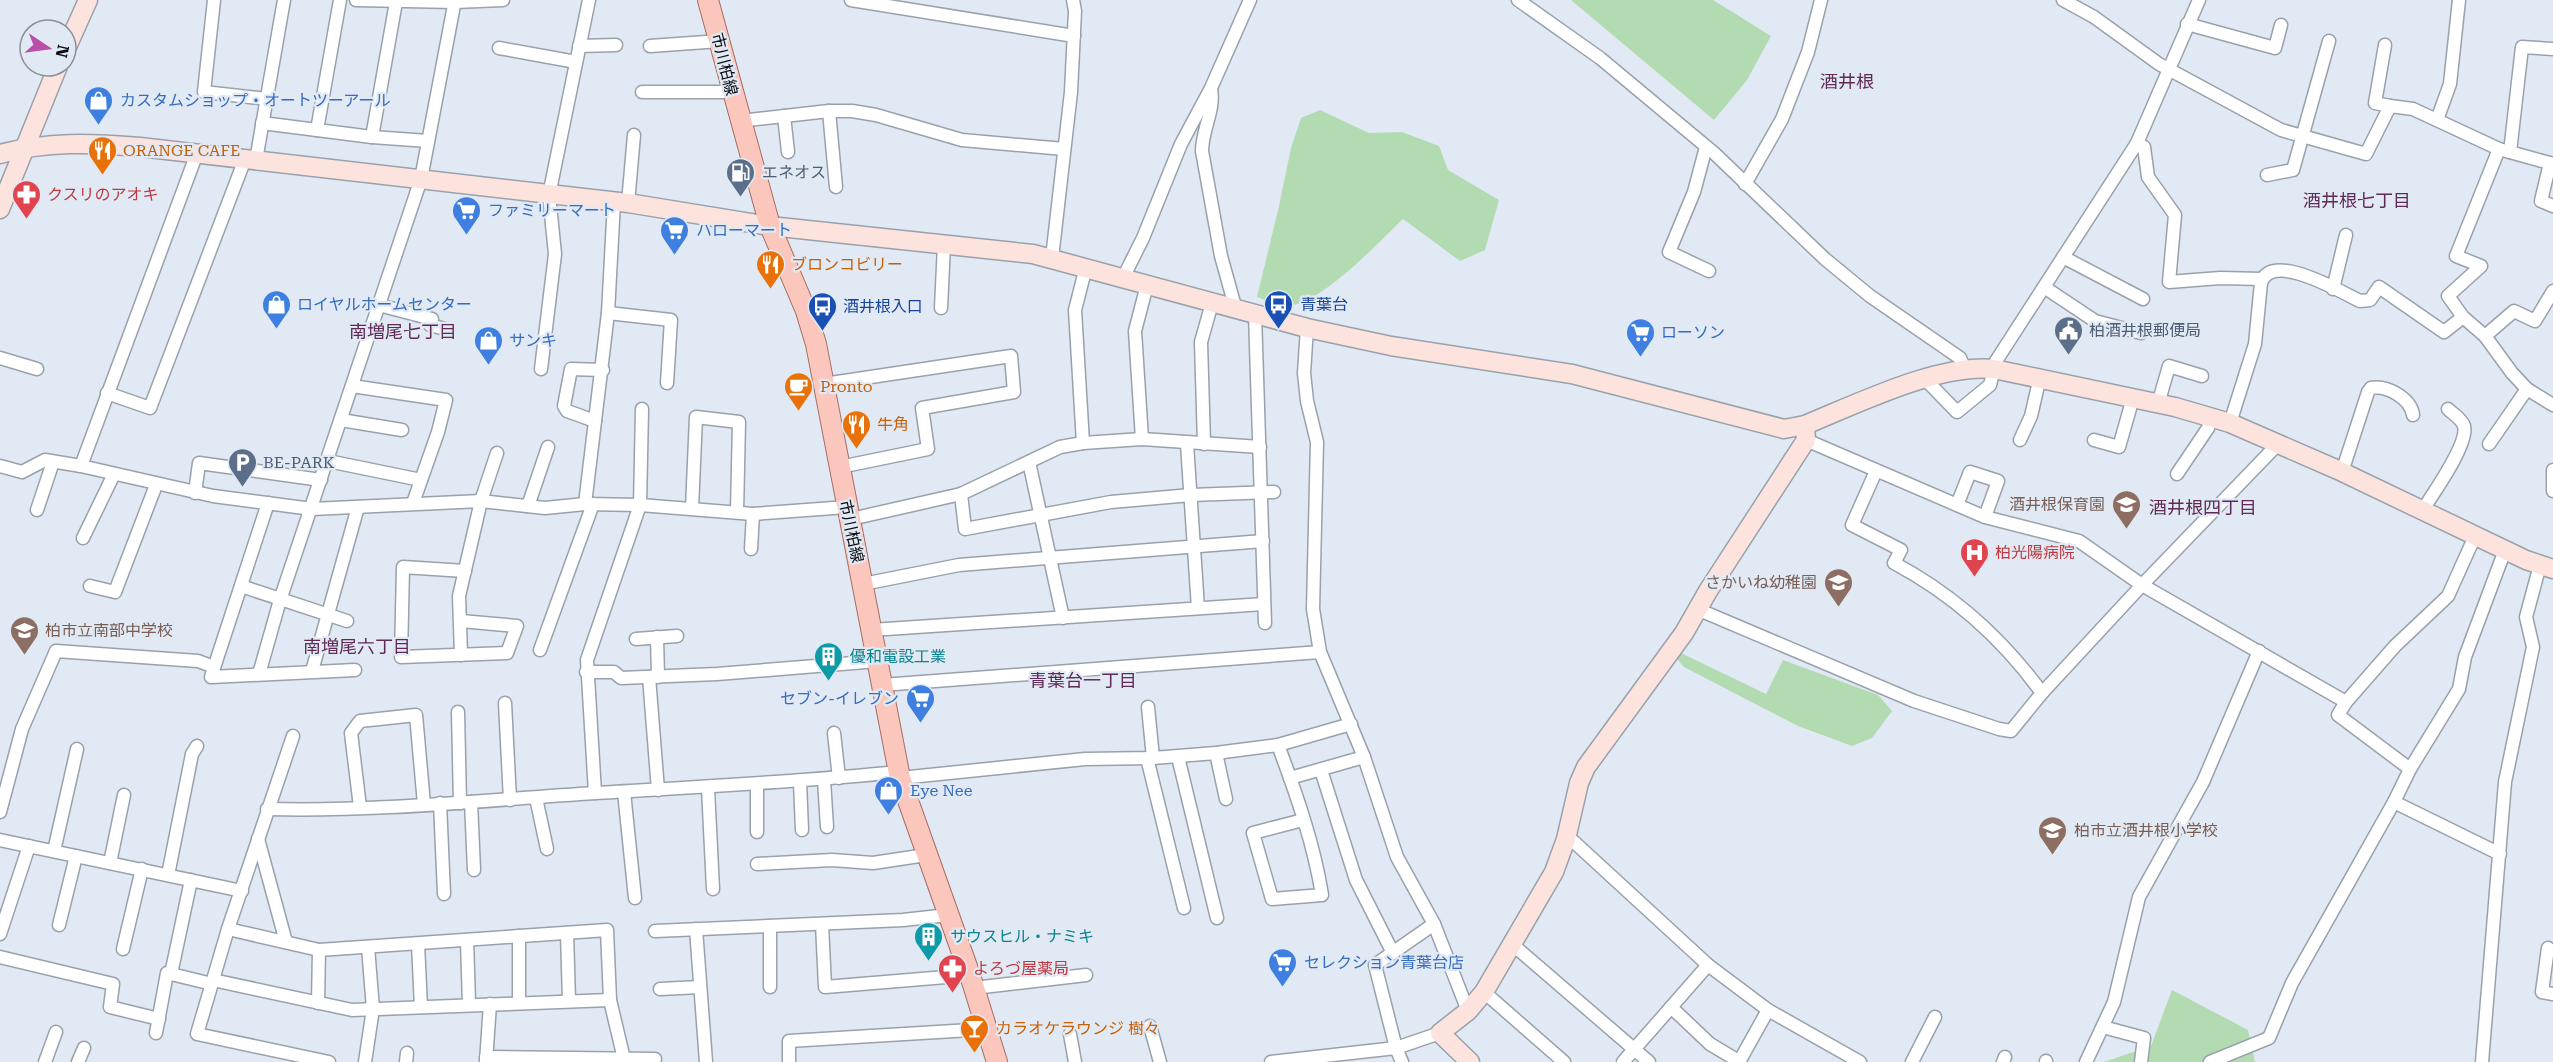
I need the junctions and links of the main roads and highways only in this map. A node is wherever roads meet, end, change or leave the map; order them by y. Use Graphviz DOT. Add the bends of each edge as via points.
graph roads {
  1 [pos="708,0"];
  2 [pos="997,1062"];
  1 -- 2 [label="main road, 市川柏線" via="770,226 816,344 900,775"];
}
